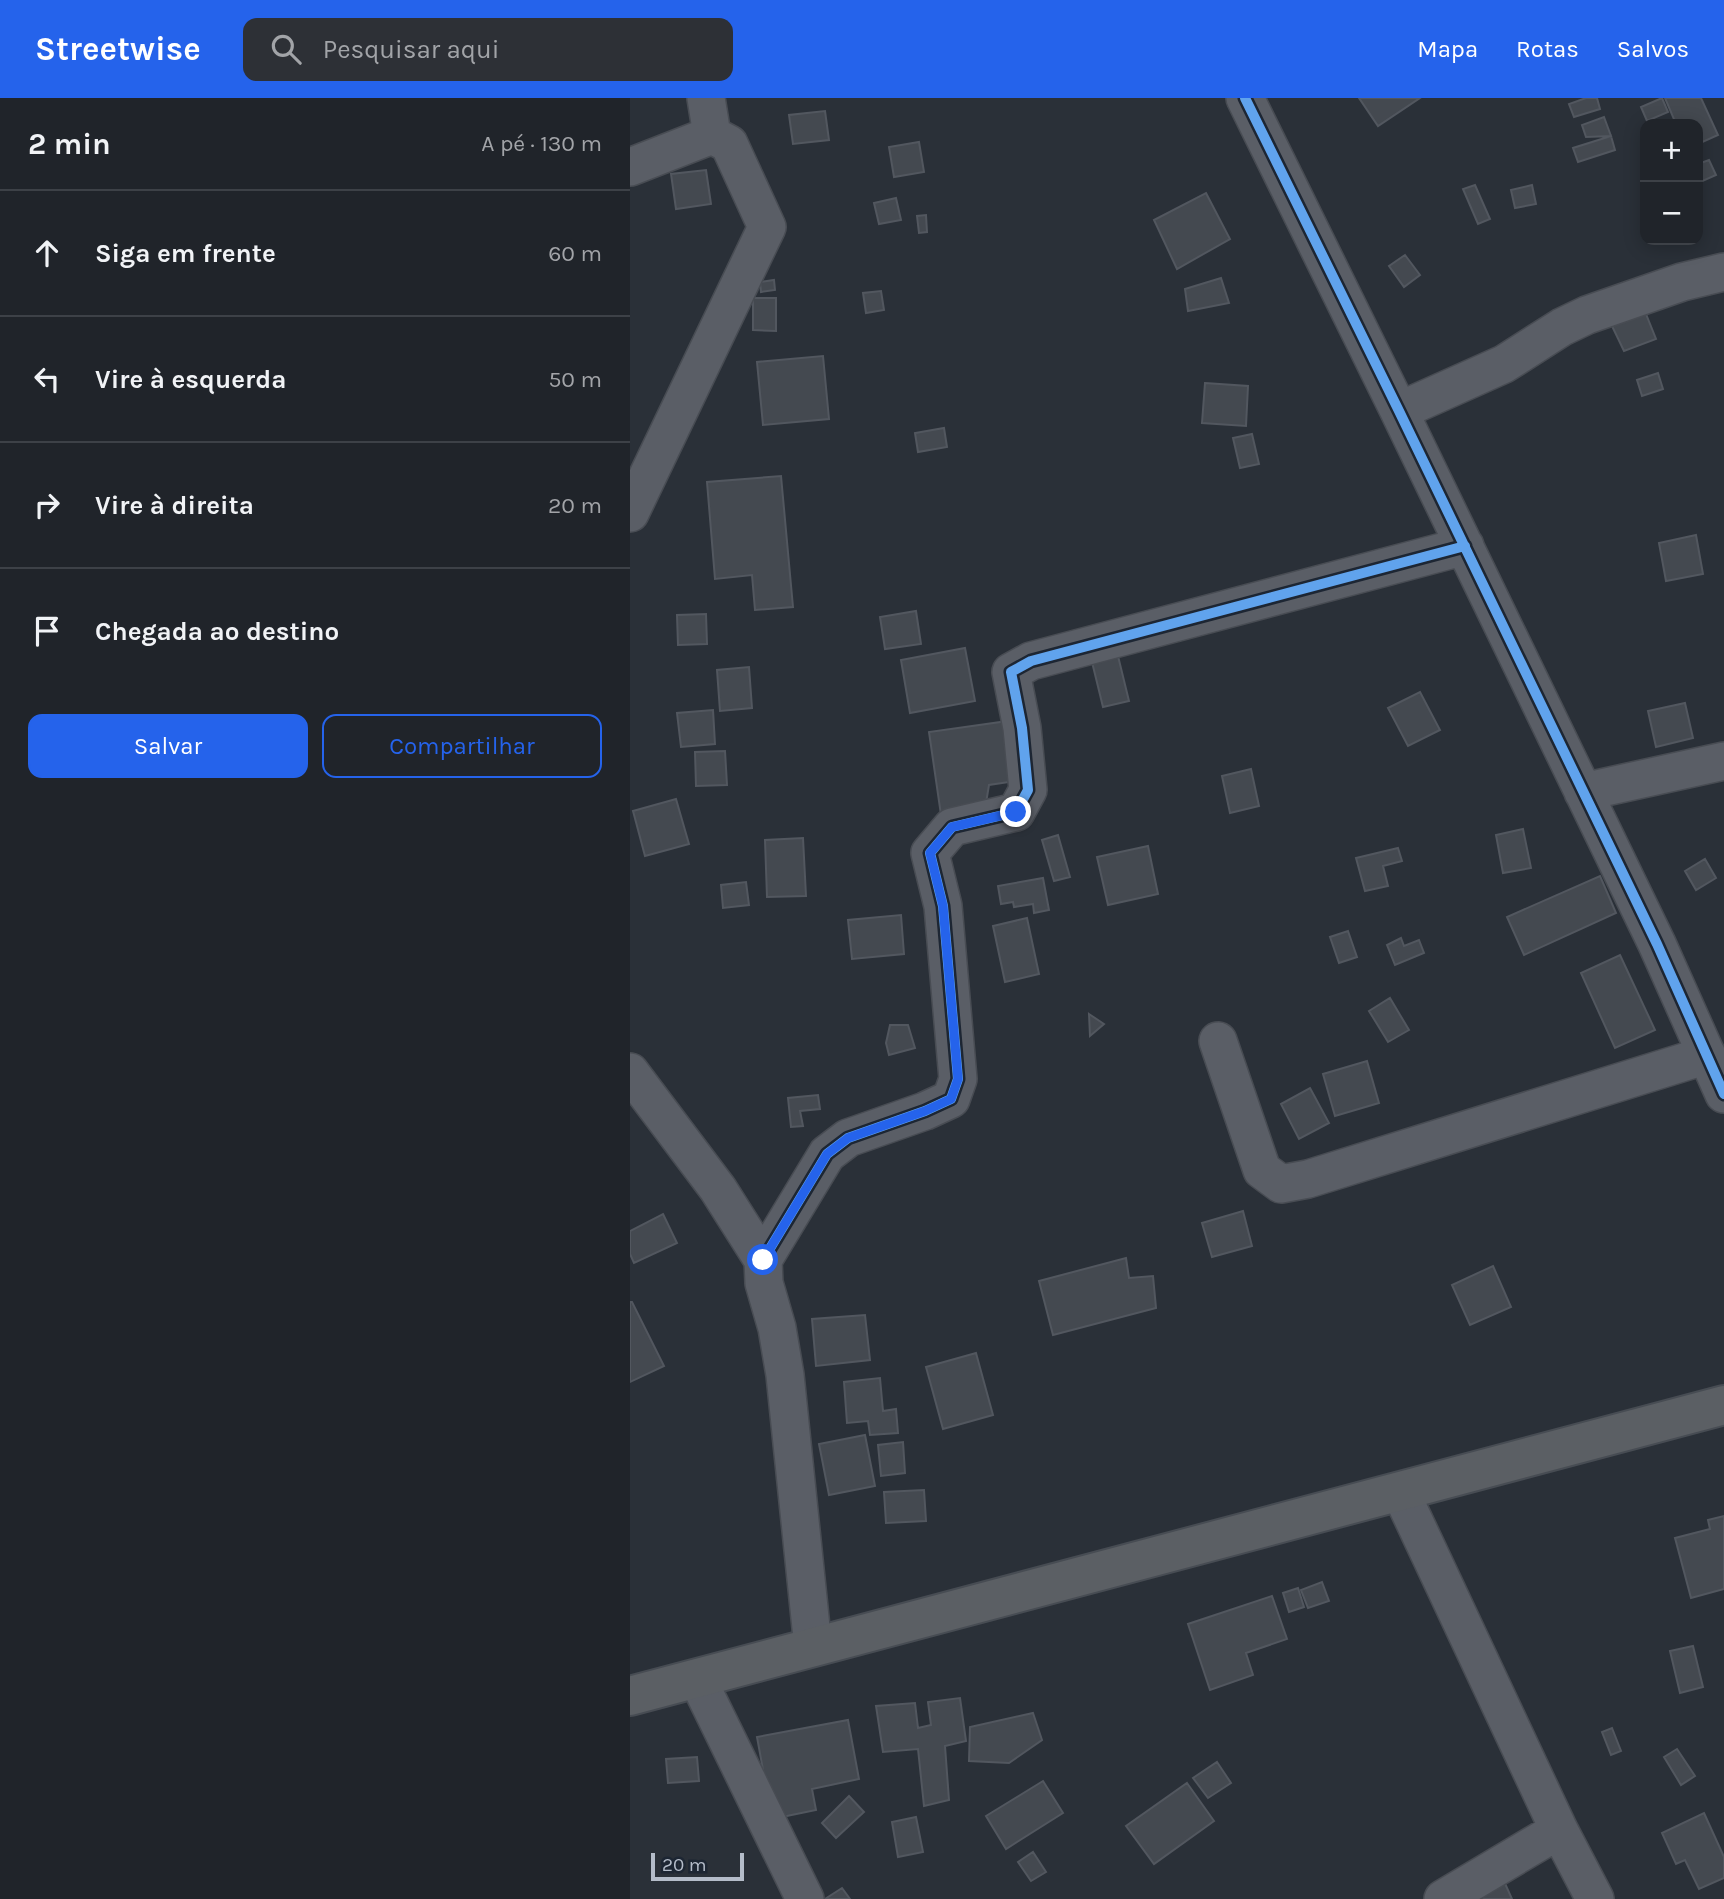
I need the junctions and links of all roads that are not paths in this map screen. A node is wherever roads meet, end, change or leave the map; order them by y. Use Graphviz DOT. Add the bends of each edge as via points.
graph roads {
  1 [pos="706,98"];
  2 [pos="1245,98"];
  3 [pos="712,135"];
  4 [pos="630,167"];
  5 [pos="1724,272"];
  6 [pos="1399,411"];
  7 [pos="630,513"];
  8 [pos="1465,546"];
  9 [pos="1724,761"];
  10 [pos="1583,792"];
  11 [pos="1218,1041"];
  12 [pos="1707,1055"];
  13 [pos="630,1072"];
  14 [pos="1724,1094"];
  15 [pos="763,1260"];
  16 [pos="1724,1405"];
  17 [pos="1401,1493"];
  18 [pos="813,1647"];
  19 [pos="697,1678"];
  20 [pos="630,1696"];
  21 [pos="1559,1830"];
  22 [pos="804,1899"];
  23 [pos="1443,1899"];
  24 [pos="1594,1899"];
  1 -- 3 [label="street"];
  2 -- 6 [label="street"];
  3 -- 4 [label="street"];
  3 -- 7 [label="street" via="729,144 767,228"];
  5 -- 6 [label="street" via="1587,315 1504,364"];
  6 -- 8 [label="street"];
  8 -- 10 [label="street"];
  8 -- 15 [label="street" via="1031,660 1011,673 1023,728 1028,790 1016,812 952,827 930,853 943,906 958,1079 951,1099 848,1138 827,1154"];
  9 -- 10 [label="street"];
  10 -- 12 [label="street"];
  11 -- 12 [label="street" via="1262,1170 1281,1184"];
  12 -- 14 [label="street"];
  13 -- 15 [label="street" via="718,1189"];
  15 -- 18 [label="street" via="785,1374"];
  16 -- 17 [label="highway"];
  17 -- 18 [label="highway"];
  17 -- 21 [label="street"];
  18 -- 19 [label="highway"];
  19 -- 20 [label="highway"];
  19 -- 22 [label="street"];
  21 -- 23 [label="street"];
  21 -- 24 [label="street"];
}
